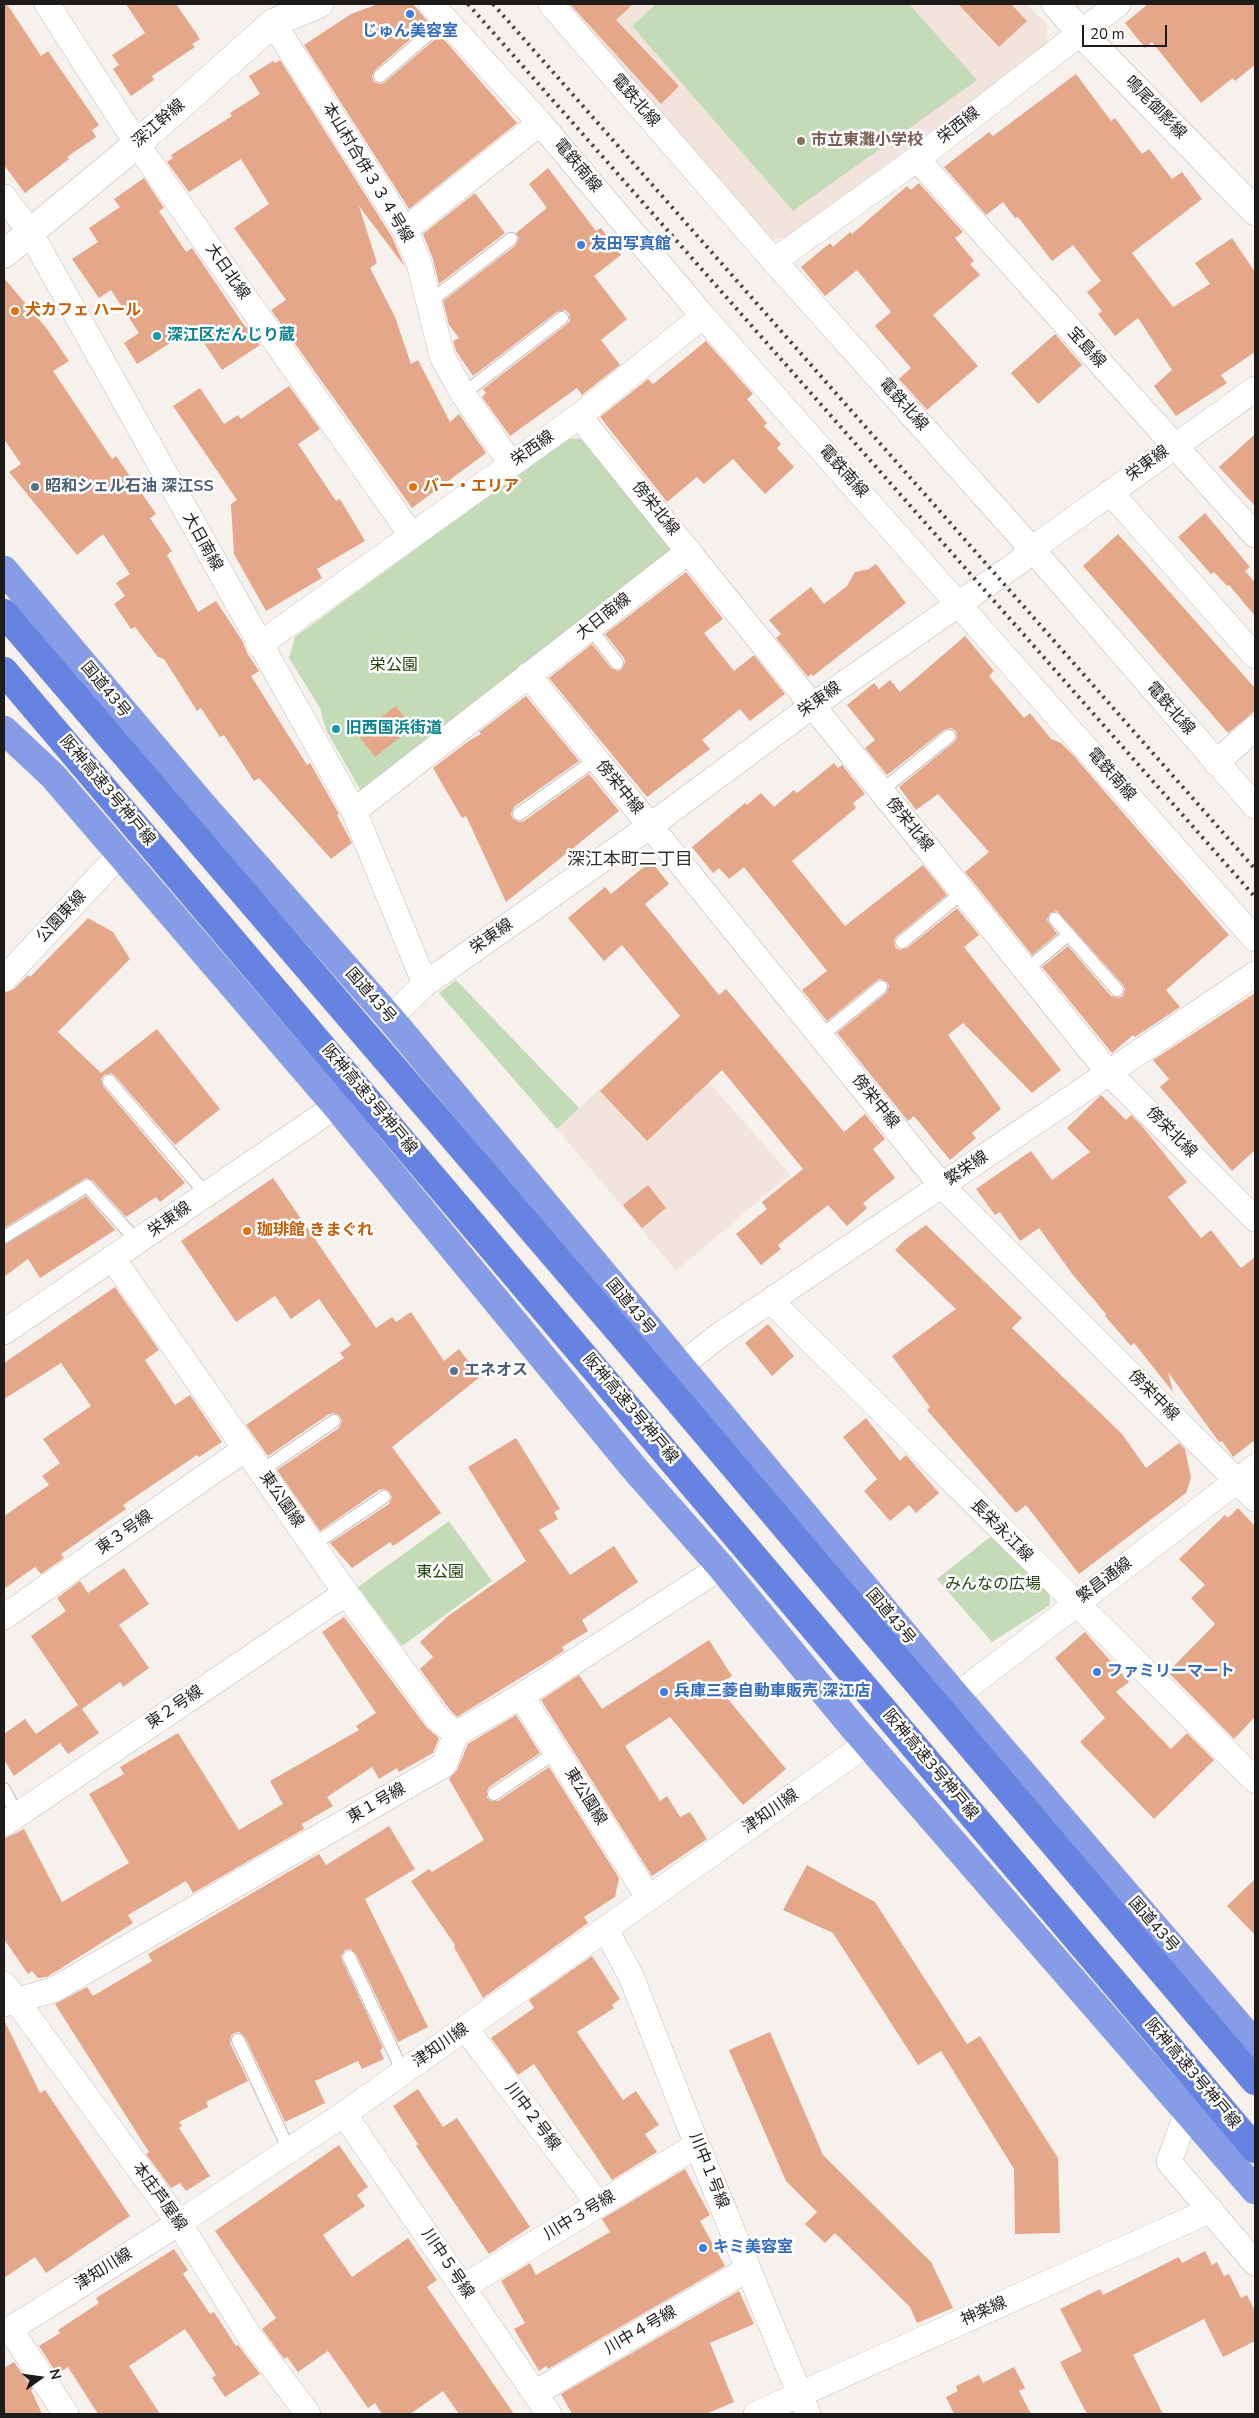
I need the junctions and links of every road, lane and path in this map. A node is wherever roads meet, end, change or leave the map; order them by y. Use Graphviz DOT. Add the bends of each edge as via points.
graph roads {
  1 [pos="47,4"];
  2 [pos="319,4"];
  3 [pos="551,4"];
  4 [pos="1056,4"];
  5 [pos="1118,4"];
  6 [pos="439,12"];
  7 [pos="274,23"];
  8 [pos="1080,32"];
  9 [pos="380,76"];
  10 [pos="540,123"];
  11 [pos="138,144"];
  12 [pos="917,159"];
  13 [pos="4,196"];
  14 [pos="1255,211"];
  15 [pos="405,230"];
  16 [pos="30,232"];
  17 [pos="510,239"];
  18 [pos="4,254"];
  19 [pos="774,261"];
  20 [pos="429,302"];
  21 [pos="703,316"];
  22 [pos="562,318"];
  23 [pos="1254,393"];
  24 [pos="463,394"];
  25 [pos="579,416"];
  26 [pos="1174,445"];
  27 [pos="511,464"];
  28 [pos="1110,492"];
  29 [pos="1255,535"];
  30 [pos="412,536"];
  31 [pos="1032,549"];
  32 [pos="689,551"];
  33 [pos="4,570"];
  34 [pos="960,603"];
  35 [pos="4,612"];
  36 [pos="590,628"];
  37 [pos="259,645"];
  38 [pos="1255,656"];
  39 [pos="617,663"];
  40 [pos="4,671"];
  41 [pos="528,675"];
  42 [pos="812,706"];
  43 [pos="1255,728"];
  44 [pos="4,730"];
  45 [pos="950,736"];
  46 [pos="596,759"];
  47 [pos="1216,763"];
  48 [pos="881,791"];
  49 [pos="1255,806"];
  50 [pos="354,811"];
  51 [pos="520,814"];
  52 [pos="650,826"];
  53 [pos="120,854"];
  54 [pos="963,892"];
  55 [pos="1055,919"];
  56 [pos="1068,935"];
  57 [pos="1255,939"];
  58 [pos="902,942"];
  59 [pos="1026,970"];
  60 [pos="1255,974"];
  61 [pos="4,979"];
  62 [pos="425,984"];
  63 [pos="881,987"];
  64 [pos="1117,990"];
  65 [pos="390,1018"];
  66 [pos="821,1036"];
  67 [pos="1108,1072"];
  68 [pos="109,1081"];
  69 [pos="336,1106"];
  70 [pos="942,1186"];
  71 [pos="206,1194"];
  72 [pos="1255,1218"];
  73 [pos="4,1237"];
  74 [pos="138,1242"];
  75 [pos="113,1259"];
  76 [pos="771,1301"];
  77 [pos="5,1329"];
  78 [pos="680,1366"];
  79 [pos="334,1421"];
  80 [pos="246,1449"];
  81 [pos="261,1471"];
  82 [pos="1246,1474"];
  83 [pos="384,1497"];
  84 [pos="1255,1499"];
  85 [pos="313,1546"];
  86 [pos="721,1567"];
  87 [pos="346,1593"];
  88 [pos="1075,1604"];
  89 [pos="4,1617"];
  90 [pos="521,1696"];
  91 [pos="956,1696"];
  92 [pos="456,1734"];
  93 [pos="868,1743"];
  94 [pos="556,1752"];
  95 [pos="1255,1780"];
  96 [pos="4,1789"];
  97 [pos="494,1794"];
  98 [pos="10,1819"];
  99 [pos="649,1898"];
  100 [pos="606,1930"];
  101 [pos="349,1957"];
  102 [pos="8,1996"];
  103 [pos="466,2029"];
  104 [pos="238,2040"];
  105 [pos="1254,2041"];
  106 [pos="403,2072"];
  107 [pos="1255,2081"];
  108 [pos="1187,2112"];
  109 [pos="344,2114"];
  110 [pos="697,2145"];
  111 [pos="1255,2149"];
  112 [pos="289,2150"];
  113 [pos="1255,2190"];
  114 [pos="599,2205"];
  115 [pos="1211,2210"];
  116 [pos="179,2223"];
  117 [pos="1255,2263"];
  118 [pos="748,2269"];
  119 [pos="463,2288"];
  120 [pos="7,2331"];
  121 [pos="535,2393"];
  122 [pos="804,2405"];
  123 [pos="66,2414"];
  124 [pos="308,2414"];
  125 [pos="549,2414"];
  126 [pos="756,2414"];
  1 -- 11 [label="street, 大日北線"];
  2 -- 7 [label="street, 深江幹線"];
  3 -- 19 [label="street, 電鉄北線"];
  4 -- 8 [label="street, 鳴尾御影線"];
  5 -- 8 [label="street, 栄西線"];
  6 -- 9 [label="lane"];
  6 -- 10 [label="street, 電鉄南線"];
  7 -- 11 [label="street, 深江幹線"];
  7 -- 15 [label="street, 本山村合併３３４号線"];
  8 -- 12 [label="street, 栄西線"];
  8 -- 14 [label="street, 鳴尾御影線"];
  10 -- 15 [label="street"];
  10 -- 21 [label="street, 電鉄南線"];
  11 -- 16 [label="street, 深江幹線"];
  11 -- 30 [label="street, 大日北線"];
  12 -- 19 [label="street, 栄西線"];
  12 -- 26 [label="street, 宝島線"];
  13 -- 16 [label="street, 大日南線"];
  15 -- 20 [label="street, 本山村合併３３４号線" via="419,263"];
  16 -- 18 [label="street, 深江幹線"];
  16 -- 37 [label="street, 大日南線"];
  17 -- 20 [label="lane"];
  19 -- 31 [label="street, 電鉄北線"];
  20 -- 24 [label="street, 本山村合併３３４号線" via="442,356"];
  21 -- 25 [label="street, 栄西線"];
  21 -- 34 [label="street, 電鉄南線"];
  22 -- 24 [label="lane"];
  23 -- 26 [label="street, 栄東線"];
  24 -- 27 [label="street, 本山村合併３３４号線"];
  25 -- 27 [label="street, 栄西線"];
  25 -- 32 [label="street, 傍栄北線"];
  26 -- 28 [label="street, 栄東線"];
  26 -- 29 [label="street, 宝島線"];
  27 -- 30 [label="street, 栄西線"];
  28 -- 31 [label="street, 栄東線"];
  28 -- 38 [label="street"];
  30 -- 37 [label="street, 栄西線"];
  31 -- 34 [label="street, 栄東線" via="1019,562"];
  31 -- 47 [label="street, 電鉄北線"];
  32 -- 36 [label="street, 大日南線"];
  32 -- 42 [label="street, 傍栄北線"];
  33 -- 65 [label="highway, 国道43号" via="201,803"];
  34 -- 42 [label="street, 栄東線"];
  34 -- 57 [label="street, 電鉄南線"];
  35 -- 107 [label="highway"];
  36 -- 39 [label="lane"];
  36 -- 41 [label="street, 大日南線"];
  37 -- 50 [label="street, 大日南線"];
  40 -- 111 [label="highway, 阪神高速3号神戸線"];
  41 -- 46 [label="street, 傍栄中線"];
  41 -- 50 [label="street, 大日南線"];
  42 -- 48 [label="street, 傍栄北線"];
  42 -- 52 [label="street, 栄東線"];
  43 -- 47 [label="street"];
  44 -- 53 [label="highway" via="53,776"];
  45 -- 48 [label="lane"];
  46 -- 51 [label="lane"];
  46 -- 52 [label="street, 傍栄中線"];
  47 -- 49 [label="street, 電鉄北線"];
  48 -- 54 [label="street, 傍栄北線"];
  50 -- 62 [label="street, 大日南線"];
  52 -- 62 [label="street, 栄東線"];
  52 -- 66 [label="street, 傍栄中線"];
  53 -- 61 [label="street, 公園東線"];
  53 -- 69 [label="highway"];
  54 -- 58 [label="lane"];
  54 -- 59 [label="street, 傍栄北線"];
  55 -- 56 [label="lane"];
  56 -- 59 [label="lane"];
  56 -- 64 [label="lane"];
  59 -- 67 [label="street, 傍栄北線"];
  60 -- 67 [label="street, 繁栄線"];
  62 -- 65 [label="street, 栄東線"];
  63 -- 66 [label="lane"];
  65 -- 78 [label="highway, 国道43号"];
  66 -- 70 [label="street, 傍栄中線"];
  67 -- 70 [label="street, 繁栄線"];
  67 -- 72 [label="street, 傍栄北線"];
  68 -- 71 [label="lane"];
  69 -- 71 [label="street, 栄東線"];
  69 -- 86 [label="highway" via="634,1468"];
  70 -- 76 [label="street, 繁栄線"];
  70 -- 82 [label="street, 傍栄中線"];
  71 -- 74 [label="street, 栄東線"];
  73 -- 74 [label="lane" via="86,1186"];
  74 -- 75 [label="street, 栄東線"];
  75 -- 77 [label="street, 栄東線"];
  75 -- 80 [label="street, 東公園線"];
  76 -- 78 [label="street, 繁栄線"];
  76 -- 88 [label="street, 長栄永江線"];
  78 -- 91 [label="highway, 国道43号"];
  79 -- 81 [label="lane"];
  80 -- 81 [label="street, 東公園線"];
  80 -- 89 [label="street, 東３号線"];
  81 -- 85 [label="street, 東公園線"];
  82 -- 84 [label="street, 傍栄中線"];
  82 -- 88 [label="street, 繁昌通線"];
  83 -- 85 [label="lane"];
  85 -- 87 [label="street, 東公園線"];
  86 -- 90 [label="street"];
  86 -- 93 [label="highway"];
  87 -- 92 [label="street, 東公園線" via="440,1720"];
  87 -- 98 [label="street, 東２号線"];
  88 -- 91 [label="street, 繁昌通線"];
  88 -- 95 [label="street, 長栄永江線"];
  90 -- 92 [label="street"];
  90 -- 94 [label="street, 東公園線"];
  91 -- 105 [label="highway, 国道43号"];
  92 -- 102 [label="street, 東１号線" via="444,1765 52,1990"];
  93 -- 99 [label="street, 津知川線"];
  93 -- 108 [label="highway"];
  94 -- 97 [label="lane"];
  94 -- 99 [label="street, 東公園線"];
  96 -- 98 [label="lane"];
  99 -- 100 [label="street, 津知川線"];
  100 -- 103 [label="street, 津知川線"];
  100 -- 110 [label="street, 川中１号線" via="631,1976"];
  101 -- 106 [label="lane"];
  102 -- 116 [label="street, 本庄芦屋線"];
  103 -- 106 [label="street, 津知川線"];
  103 -- 114 [label="street, 川中２号線"];
  104 -- 112 [label="lane"];
  106 -- 109 [label="street, 津知川線"];
  108 -- 113 [label="highway"];
  108 -- 115 [label="street" via="1169,2162"];
  109 -- 112 [label="street, 津知川線"];
  109 -- 119 [label="street, 川中５号線"];
  110 -- 114 [label="street, 川中３号線"];
  110 -- 118 [label="street, 川中１号線"];
  112 -- 116 [label="street, 津知川線"];
  114 -- 119 [label="street, 川中３号線"];
  115 -- 117 [label="street"];
  115 -- 122 [label="street, 神楽線"];
  116 -- 120 [label="street, 津知川線"];
  116 -- 124 [label="street, 本庄芦屋線" via="250,2337"];
  118 -- 121 [label="street, 川中４号線"];
  118 -- 122 [label="street, 川中１号線"];
  119 -- 121 [label="street, 川中５号線"];
  120 -- 123 [label="street"];
  121 -- 125 [label="street, 川中５号線"];
  122 -- 126 [label="street, 神楽線"];
}
